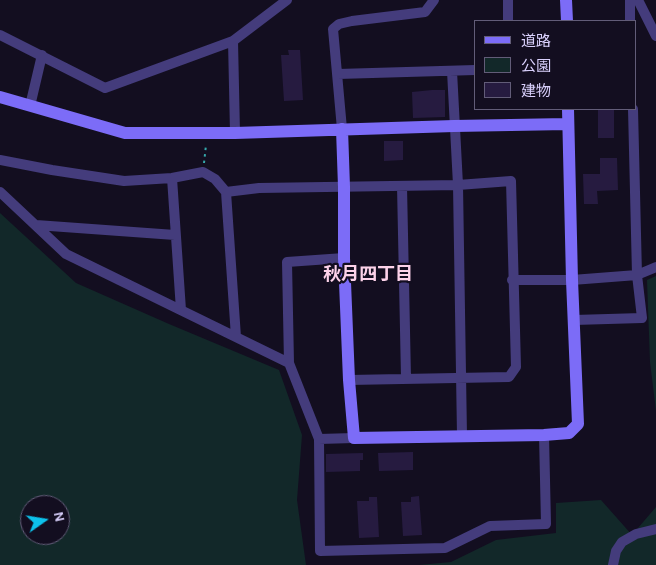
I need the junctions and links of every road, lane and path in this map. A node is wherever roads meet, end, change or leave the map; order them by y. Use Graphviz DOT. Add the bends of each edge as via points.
graph roads {
  1 [pos="287,0"];
  2 [pos="434,0"];
  3 [pos="508,0"];
  4 [pos="566,0"];
  5 [pos="630,0"];
  6 [pos="638,0"];
  7 [pos="508,20"];
  8 [pos="567,20"];
  9 [pos="630,20"];
  10 [pos="0,35"];
  11 [pos="656,36"];
  12 [pos="233,41"];
  13 [pos="42,55"];
  14 [pos="473,70"];
  15 [pos="452,71"];
  16 [pos="338,74"];
  17 [pos="0,98"];
  18 [pos="30,106"];
  19 [pos="568,110"];
  20 [pos="633,110"];
  21 [pos="567,124"];
  22 [pos="454,126"];
  23 [pos="342,129"];
  24 [pos="207,134"];
  25 [pos="235,134"];
  26 [pos="0,160"];
  27 [pos="203,172"];
  28 [pos="172,178"];
  29 [pos="458,185"];
  30 [pos="402,186"];
  31 [pos="344,187"];
  32 [pos="0,192"];
  33 [pos="226,192"];
  34 [pos="36,225"];
  35 [pos="175,235"];
  36 [pos="344,258"];
  37 [pos="656,267"];
  38 [pos="638,275"];
  39 [pos="512,280"];
  40 [pos="572,280"];
  41 [pos="181,310"];
  42 [pos="574,320"];
  43 [pos="236,337"];
  44 [pos="289,363"];
  45 [pos="406,378"];
  46 [pos="460,378"];
  47 [pos="349,380"];
  48 [pos="544,435"];
  49 [pos="462,436"];
  50 [pos="354,438"];
  51 [pos="319,439"];
  52 [pos="656,529"];
  53 [pos="614,565"];
  1 -- 12 [label="street"];
  2 -- 16 [label="street" via="425,12 339,24 333,29"];
  3 -- 7 [label="street"];
  4 -- 8 [label="street"];
  5 -- 9 [label="street"];
  6 -- 11 [label="street"];
  10 -- 13 [label="street"];
  12 -- 13 [label="street" via="105,88"];
  12 -- 25 [label="street"];
  13 -- 18 [label="street"];
  14 -- 15 [label="street"];
  15 -- 16 [label="street"];
  15 -- 22 [label="street"];
  16 -- 23 [label="street"];
  17 -- 18 [label="street"];
  18 -- 24 [label="street" via="125,133"];
  19 -- 21 [label="street"];
  20 -- 38 [label="street"];
  21 -- 22 [label="street"];
  21 -- 40 [label="street"];
  22 -- 23 [label="street"];
  22 -- 29 [label="street"];
  23 -- 25 [label="street"];
  23 -- 31 [label="street"];
  24 -- 25 [label="street"];
  24 -- 27 [label="path"];
  26 -- 28 [label="street" via="124,181"];
  27 -- 28 [label="street"];
  27 -- 33 [label="street" via="215,179"];
  28 -- 35 [label="street"];
  29 -- 30 [label="street"];
  29 -- 39 [label="street" via="511,181"];
  29 -- 46 [label="street"];
  30 -- 31 [label="street"];
  30 -- 45 [label="street"];
  31 -- 33 [label="street" via="259,188"];
  31 -- 36 [label="street"];
  32 -- 34 [label="street"];
  33 -- 43 [label="street"];
  34 -- 35 [label="street"];
  34 -- 41 [label="street" via="66,254"];
  35 -- 41 [label="street"];
  36 -- 44 [label="street" via="287,262"];
  36 -- 47 [label="street"];
  37 -- 38 [label="street"];
  38 -- 40 [label="street"];
  38 -- 42 [label="street" via="642,318"];
  39 -- 40 [label="street"];
  39 -- 46 [label="street" via="516,367 509,377"];
  40 -- 42 [label="street"];
  41 -- 43 [label="street"];
  42 -- 48 [label="street" via="578,424 569,433"];
  43 -- 44 [label="street"];
  44 -- 51 [label="street"];
  45 -- 46 [label="street"];
  45 -- 47 [label="street"];
  46 -- 49 [label="street"];
  47 -- 50 [label="street"];
  48 -- 49 [label="street"];
  48 -- 51 [label="street" via="546,524 490,526 445,548 320,551"];
  49 -- 50 [label="street"];
  50 -- 51 [label="street"];
  52 -- 53 [label="street" via="622,542 616,551"];
}
